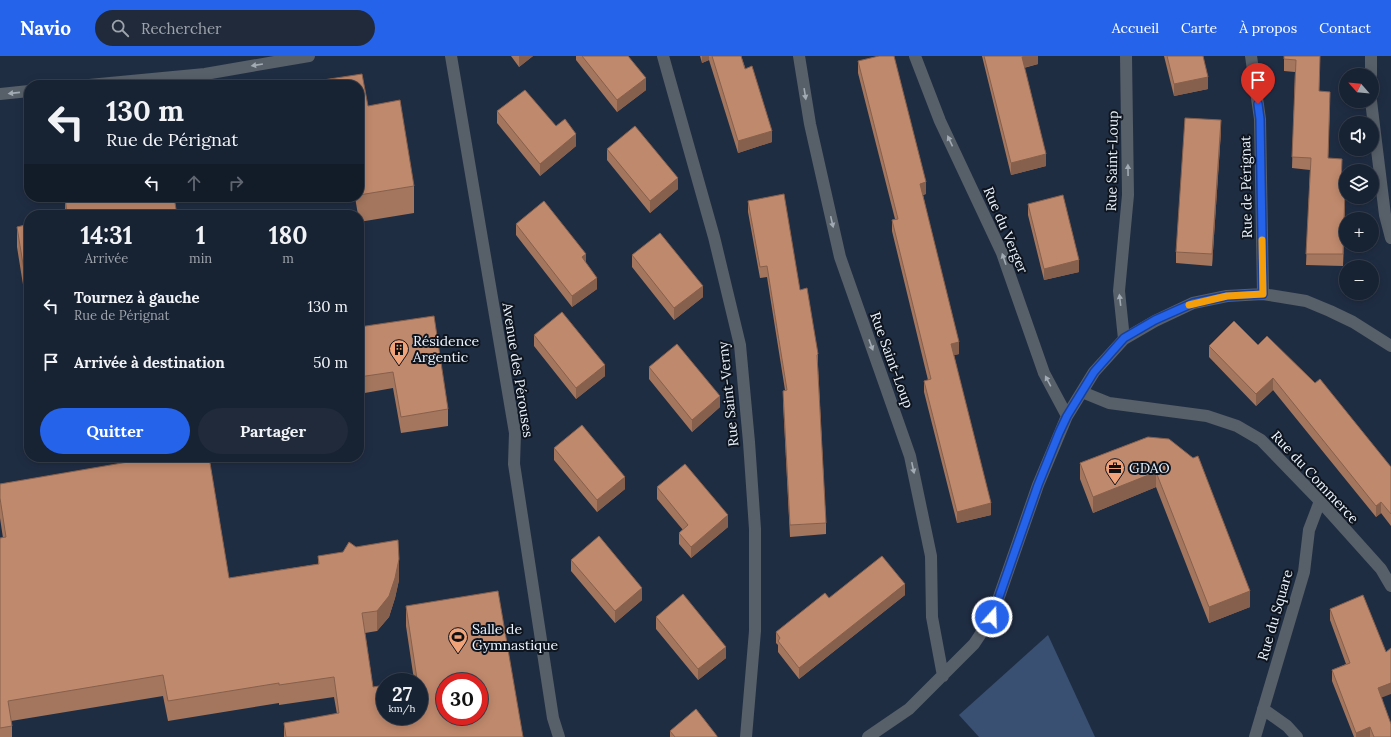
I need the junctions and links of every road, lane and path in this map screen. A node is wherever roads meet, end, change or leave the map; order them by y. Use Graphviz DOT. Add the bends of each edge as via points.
graph roads {
  1 [pos="309,56"];
  2 [pos="451,56"];
  3 [pos="663,56"];
  4 [pos="799,56"];
  5 [pos="916,56"];
  6 [pos="1126,56"];
  7 [pos="1251,56"];
  8 [pos="1371,56"];
  9 [pos="1371,68"];
  10 [pos="142,80"];
  11 [pos="24,92"];
  12 [pos="0,94"];
  13 [pos="1372,108"];
  14 [pos="1391,238"];
  15 [pos="1263,294"];
  16 [pos="1124,338"];
  17 [pos="1391,346"];
  18 [pos="1082,392"];
  19 [pos="1067,416"];
  20 [pos="1320,501"];
  21 [pos="1391,586"];
  22 [pos="943,676"];
  23 [pos="1263,709"];
  24 [pos="559,737"];
  25 [pos="746,737"];
  26 [pos="868,737"];
  27 [pos="1255,737"];
  28 [pos="1297,737"];
  1 -- 10 [label="street, one-way" via="205,74"];
  2 -- 24 [label="street, Avenue des Pérouses" via="515,433 514,464 553,718"];
  3 -- 25 [label="street, Rue Saint-Verny" via="714,237 740,345 755,529 755,631"];
  4 -- 22 [label="street, Rue Saint-Loup, one-way" via="812,131 840,256 910,456 931,556 932,617"];
  19 -- 5 [label="street, Rue du Verger, one-way" via="1044,373 1002,253 940,121"];
  16 -- 6 [label="street, Rue Saint-Loup, one-way" via="1119,291 1128,195"];
  7 -- 15 [label="street, Rue de Pérignat" via="1260,119"];
  8 -- 9 [label="street"];
  11 -- 12 [label="street, one-way"];
  13 -- 14 [label="street"];
  15 -- 16 [label="street" via="1227,296 1193,303 1155,320"];
  15 -- 17 [label="street" via="1306,301 1353,322"];
  16 -- 18 [label="street" via="1094,372"];
  18 -- 19 [label="street"];
  18 -- 20 [label="street, Rue du Commerce" via="1109,403 1207,416 1237,426 1261,440"];
  19 -- 22 [label="street" via="1038,485 992,617 974,644"];
  20 -- 21 [label="street, Rue du Commerce" via="1381,569"];
  20 -- 23 [label="street, Rue du Square" via="1309,530 1304,572"];
  22 -- 26 [label="street" via="908,709"];
  23 -- 27 [label="street, Rue du Square"];
  23 -- 28 [label="street" via="1287,726"];
}
